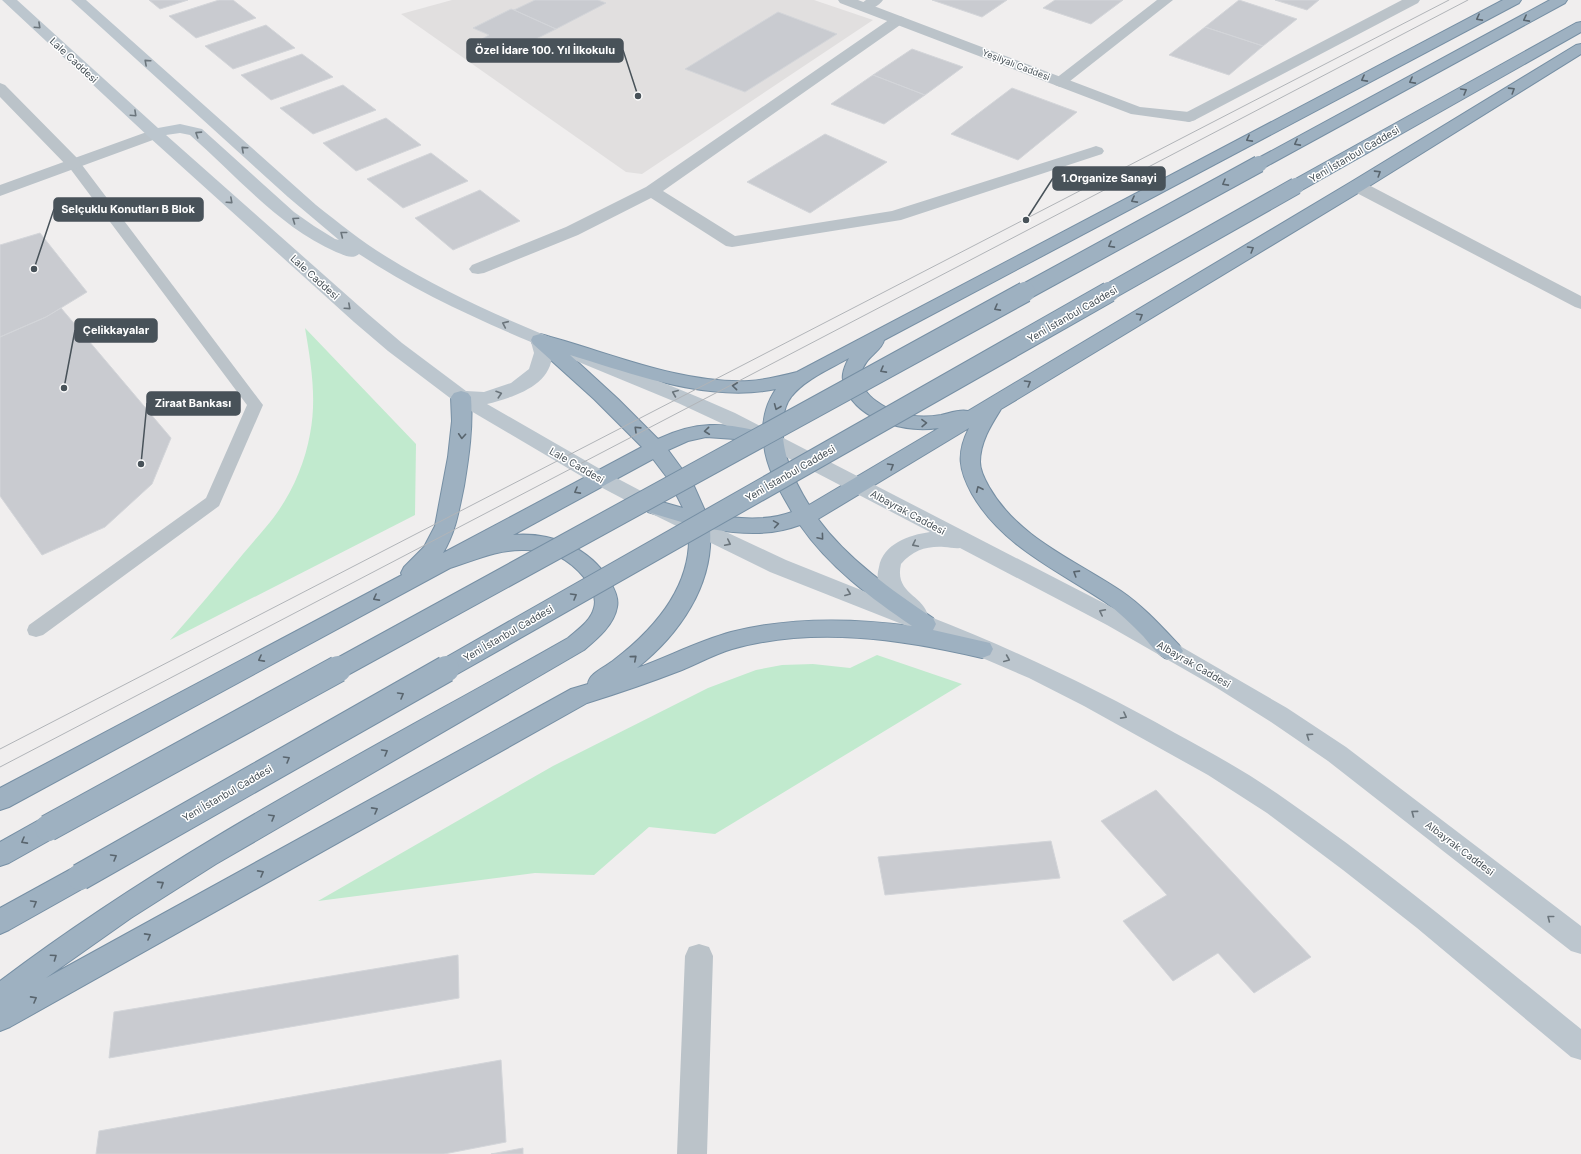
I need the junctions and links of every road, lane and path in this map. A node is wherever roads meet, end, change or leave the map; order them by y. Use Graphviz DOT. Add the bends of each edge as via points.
graph roads {
  1 [pos="9,0"];
  2 [pos="78,0"];
  3 [pos="845,0"];
  4 [pos="1166,0"];
  5 [pos="1413,0"];
  6 [pos="1514,0"];
  7 [pos="1560,0"];
  8 [pos="870,4"];
  9 [pos="898,20"];
  10 [pos="1581,26"];
  11 [pos="1581,48"];
  12 [pos="1060,82"];
  13 [pos="0,88"];
  14 [pos="155,134"];
  15 [pos="1096,152"];
  16 [pos="74,164"];
  17 [pos="1357,186"];
  18 [pos="0,191"];
  19 [pos="652,191"];
  20 [pos="380,261"];
  21 [pos="478,270"];
  22 [pos="1581,303"];
  23 [pos="886,331"];
  24 [pos="540,340"];
  25 [pos="801,377"];
  26 [pos="461,397"];
  27 [pos="995,403"];
  28 [pos="773,440"];
  29 [pos="656,448"];
  30 [pos="600,478"];
  31 [pos="858,486"];
  32 [pos="805,516"];
  33 [pos="698,524"];
  34 [pos="967,542"];
  35 [pos="445,562"];
  36 [pos="401,584"];
  37 [pos="925,624"];
  38 [pos="36,630"];
  39 [pos="982,648"];
  40 [pos="1171,650"];
  41 [pos="579,696"];
  42 [pos="0,800"];
  43 [pos="0,854"];
  44 [pos="0,922"];
  45 [pos="1581,942"];
  46 [pos="699,956"];
  47 [pos="0,997"];
  48 [pos="0,1018"];
  49 [pos="1581,1047"];
  50 [pos="692,1154"];
  1 -- 14 [label="main road, Lale Caddesi, one-way"];
  20 -- 2 [label="main road, one-way" via="313,210"];
  3 -- 8 [label="street, Yeşilyalı Caddesi"];
  4 -- 12 [label="street"];
  5 -- 12 [label="street, Yeşilyalı Caddesi" via="1189,117 1137,111"];
  6 -- 23 [label="highway, one-way"];
  7 -- 43 [label="highway, one-way, bridge"];
  8 -- 9 [label="street, Yeşilyalı Caddesi"];
  9 -- 12 [label="street, Yeşilyalı Caddesi"];
  9 -- 19 [label="street"];
  44 -- 10 [label="highway, Yeni İstanbul Caddesi, one-way, bridge"];
  17 -- 11 [label="highway, one-way"];
  13 -- 16 [label="street"];
  14 -- 16 [label="street"];
  20 -- 14 [label="main road, one-way" via="350,252 290,217 196,132 185,128 171,128"];
  14 -- 26 [label="main road, Lale Caddesi, one-way" via="395,348"];
  15 -- 19 [label="street" via="895,216 732,242"];
  16 -- 18 [label="street"];
  16 -- 38 [label="lane" via="254,405 213,502"];
  17 -- 22 [label="street"];
  27 -- 17 [label="highway, one-way"];
  19 -- 21 [label="street" via="572,231"];
  24 -- 20 [label="main road, one-way" via="432,290"];
  23 -- 25 [label="highway"];
  23 -- 27 [label="highway, one-way" via="859,359 852,372 855,390 867,404 900,420 916,423 945,421"];
  25 -- 24 [label="highway, one-way" via="743,387 708,383 668,376"];
  26 -- 24 [label="main road, one-way" via="485,398 518,387 538,372 544,353"];
  28 -- 24 [label="main road, Albayrak Caddesi, one-way" via="683,396"];
  29 -- 24 [label="highway, one-way" via="587,380"];
  25 -- 28 [label="highway, one-way" via="784,392 776,409"];
  26 -- 30 [label="main road, Lale Caddesi"];
  26 -- 36 [label="highway, one-way" via="462,440 441,537 428,558"];
  31 -- 27 [label="highway, one-way"];
  40 -- 27 [label="highway, one-way" via="1114,598 1016,534 998,517 984,498 970,462 973,443 981,422"];
  28 -- 29 [label="highway, one-way" via="735,431 716,430 695,432"];
  28 -- 31 [label="main road, Albayrak Caddesi"];
  28 -- 32 [label="highway" via="780,471"];
  29 -- 30 [label="highway"];
  29 -- 33 [label="highway" via="676,474 688,496"];
  30 -- 33 [label="main road, Lale Caddesi" via="655,507"];
  30 -- 35 [label="highway, one-way"];
  31 -- 32 [label="highway"];
  31 -- 34 [label="main road, Albayrak Caddesi"];
  33 -- 32 [label="highway, one-way" via="768,525"];
  32 -- 37 [label="highway, one-way" via="822,539 844,560 892,601"];
  33 -- 37 [label="main road, Lale Caddesi, one-way" via="778,566"];
  41 -- 33 [label="highway, one-way" via="620,669 669,624 694,576 698,560"];
  34 -- 37 [label="main road, one-way" via="940,538 920,541 904,549 891,561 888,579"];
  40 -- 34 [label="main road, Albayrak Caddesi, one-way"];
  35 -- 36 [label="highway"];
  47 -- 35 [label="highway, one-way" via="66,948 191,864 576,644 596,626 606,607 604,588 590,571 573,555 550,545 503,543"];
  36 -- 42 [label="highway, one-way"];
  37 -- 39 [label="main road, Lale Caddesi"];
  39 -- 41 [label="highway" via="940,639 865,629 788,630 729,642 644,675"];
  39 -- 49 [label="main road, Lale Caddesi, one-way" via="1151,730 1276,806 1426,920"];
  45 -- 40 [label="main road, Albayrak Caddesi, one-way" via="1337,754 1279,715"];
  48 -- 41 [label="highway, one-way"];
  46 -- 50 [label="street"];
}
